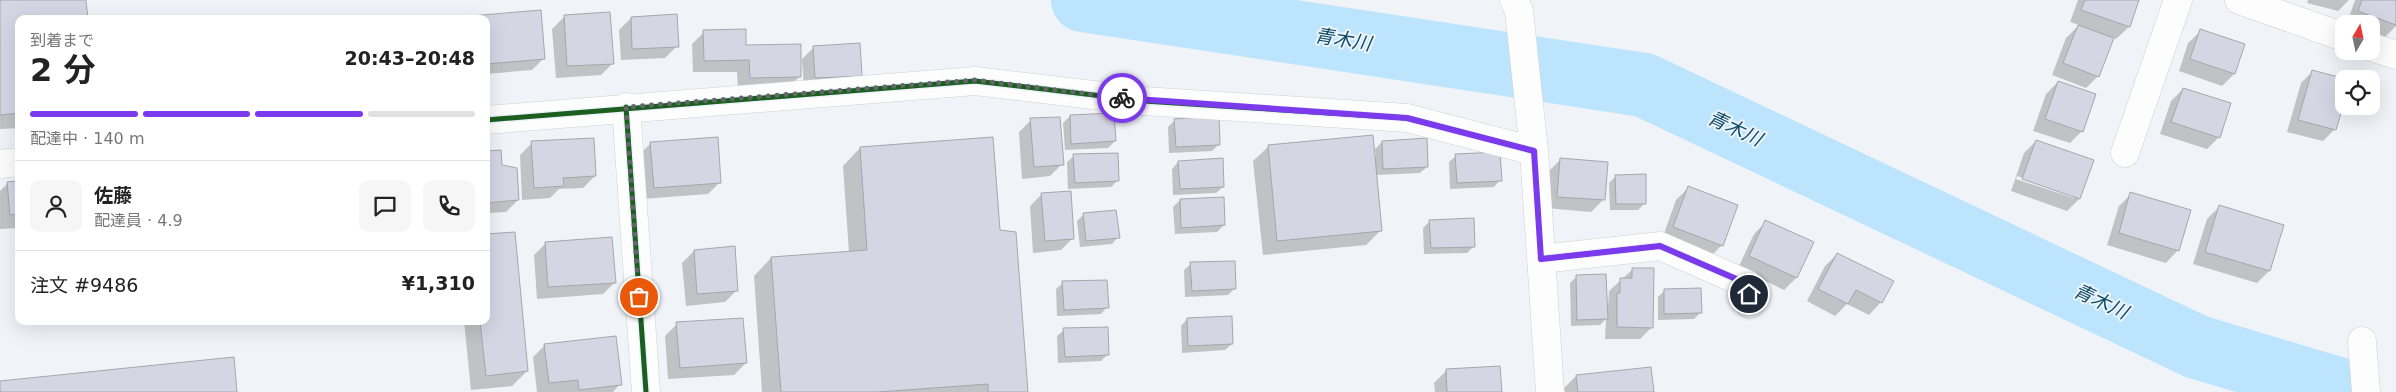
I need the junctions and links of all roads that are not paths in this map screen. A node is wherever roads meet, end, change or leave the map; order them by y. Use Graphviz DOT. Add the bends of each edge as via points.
graph roads {
  1 [pos="2178,0"];
  2 [pos="2239,0"];
  3 [pos="1517,5"];
  4 [pos="2292,9"];
  5 [pos="2335,32"];
  6 [pos="2380,49"];
  7 [pos="2396,55"];
  8 [pos="626,107"];
  9 [pos="490,120"];
  10 [pos="1532,138"];
  11 [pos="2125,154"];
  12 [pos="15,162"];
  13 [pos="0,164"];
  14 [pos="1541,259"];
  15 [pos="1750,304"];
  16 [pos="2362,341"];
  17 [pos="646,392"];
  18 [pos="1550,392"];
  19 [pos="2366,392"];
  1 -- 11 [label="street"];
  2 -- 4 [label="street"];
  3 -- 10 [label="street"];
  4 -- 5 [label="street"];
  6 -- 7 [label="street"];
  8 -- 9 [label="street"];
  8 -- 10 [label="street" via="975,80 1144,101 1407,118"];
  8 -- 17 [label="street"];
  10 -- 14 [label="street"];
  12 -- 13 [label="street"];
  14 -- 15 [label="street" via="1660,246 1748,284"];
  14 -- 18 [label="street"];
  16 -- 19 [label="street"];
}
